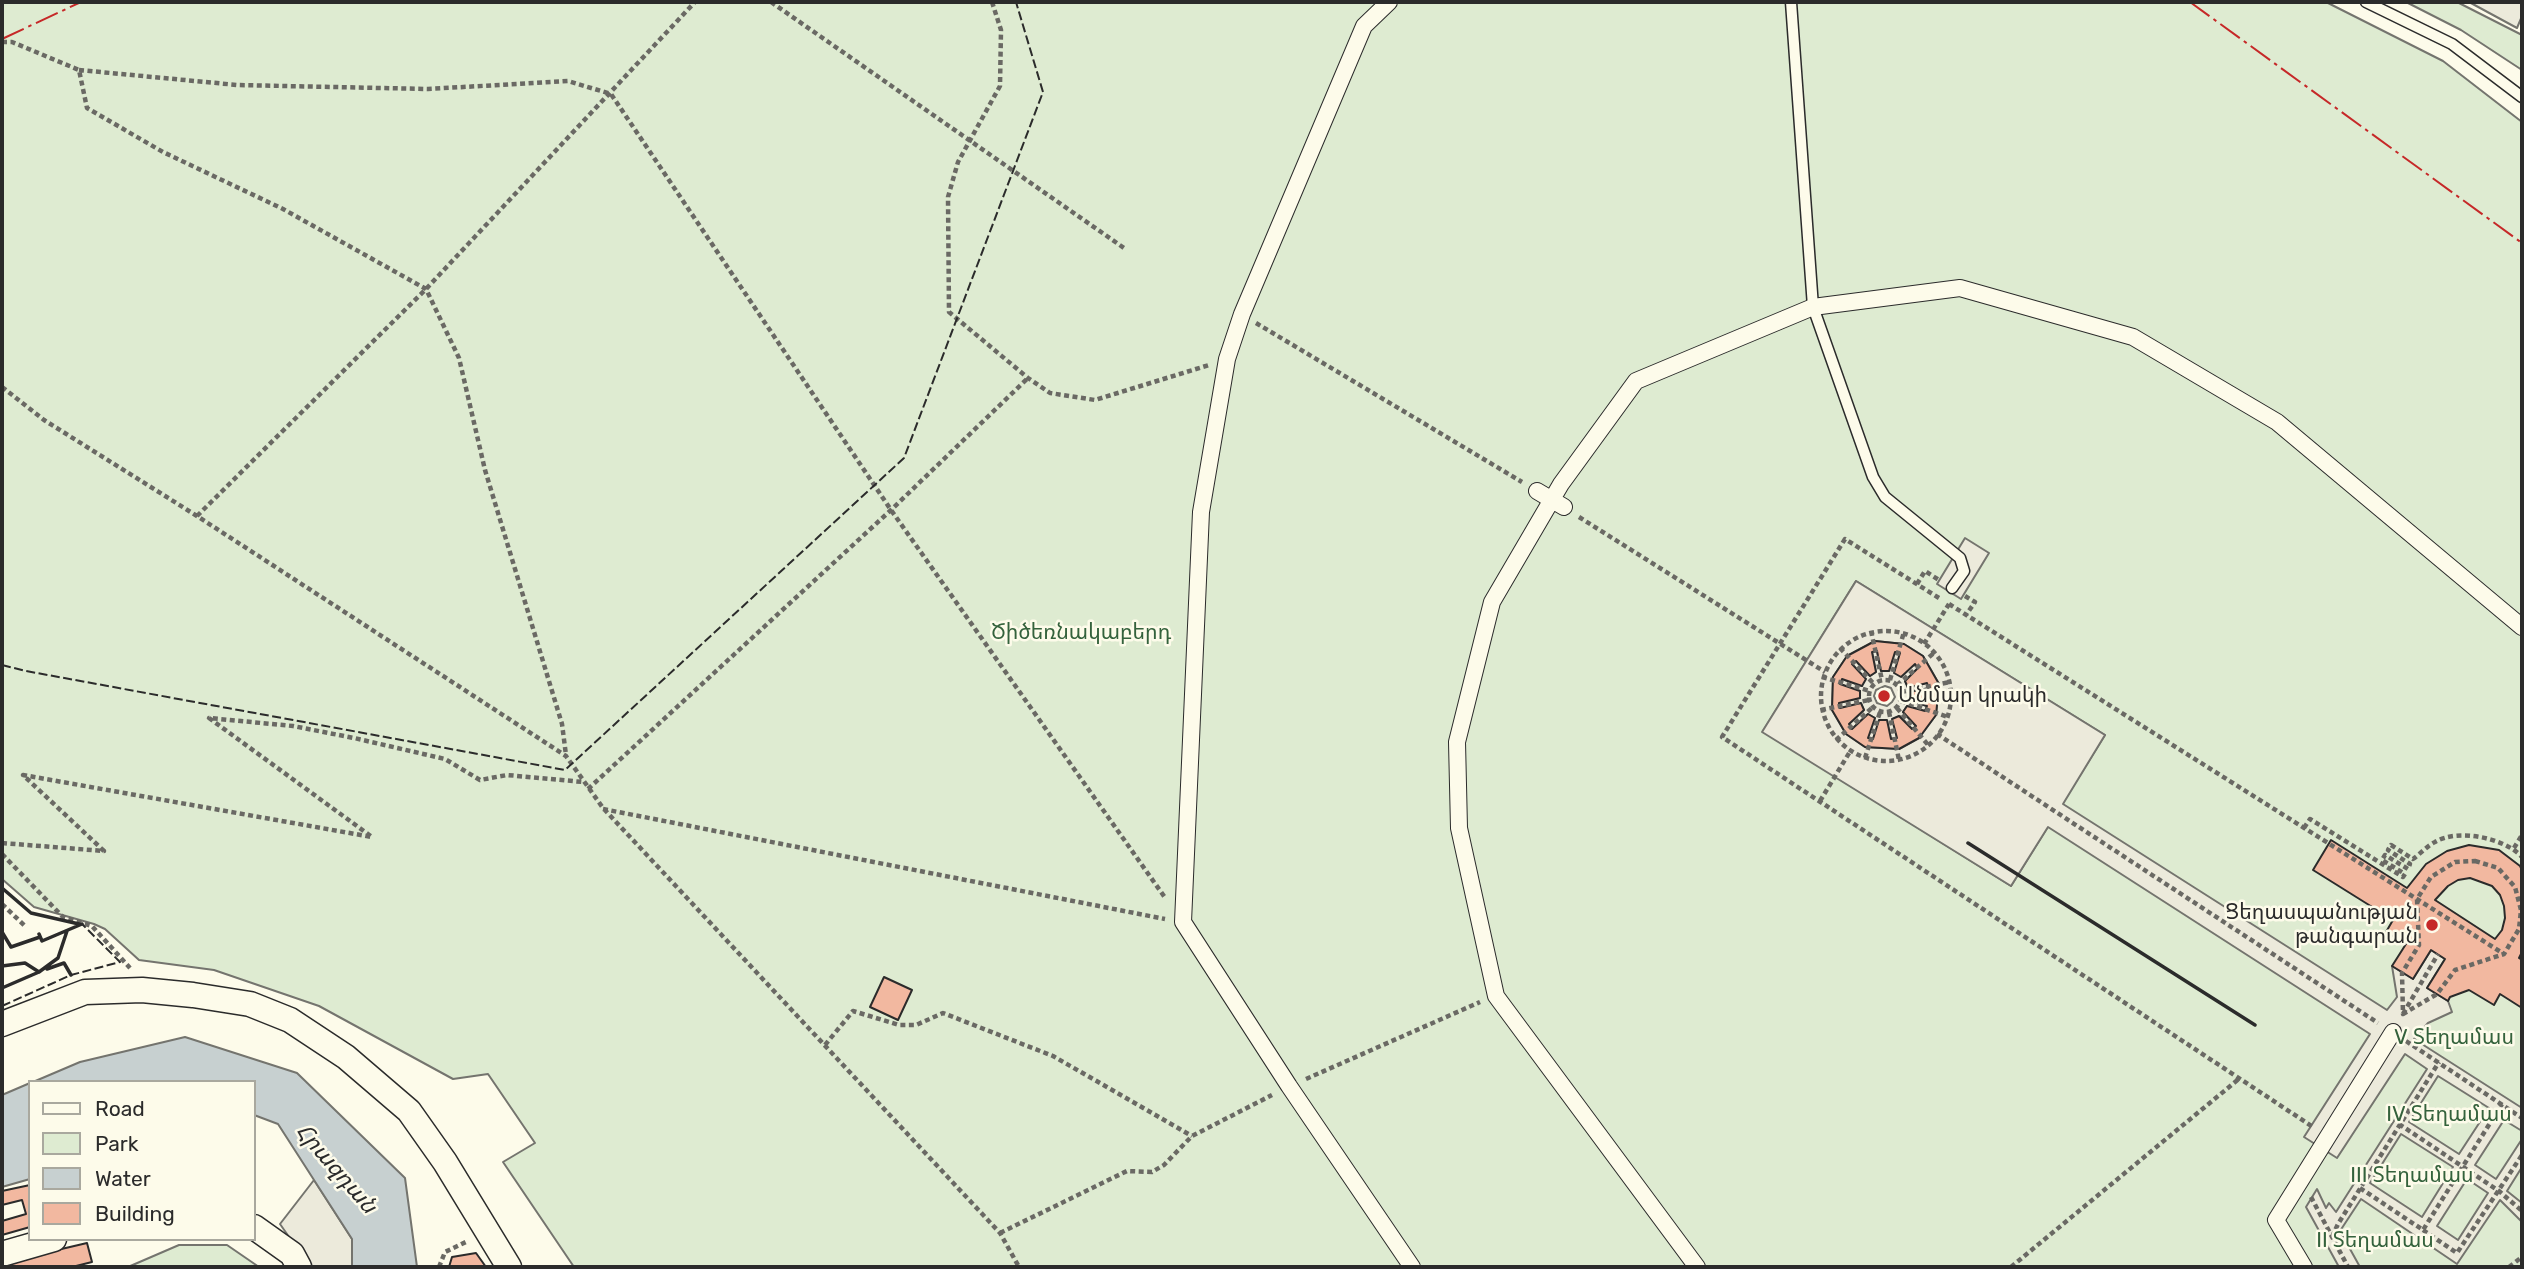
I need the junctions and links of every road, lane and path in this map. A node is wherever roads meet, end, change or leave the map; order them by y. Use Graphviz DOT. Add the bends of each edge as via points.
graph roads {
  1 [pos="695,2"];
  2 [pos="771,2"];
  3 [pos="992,2"];
  4 [pos="1389,2"];
  5 [pos="1791,2"];
  6 [pos="2366,2"];
  7 [pos="2,42"];
  8 [pos="79,70"];
  9 [pos="611,94"];
  10 [pos="2522,97"];
  11 [pos="969,139"];
  12 [pos="1124,248"];
  13 [pos="426,289"];
  14 [pos="1813,307"];
  15 [pos="1248,318"];
  16 [pos="1227,359"];
  17 [pos="1028,378"];
  18 [pos="2,387"];
  19 [pos="1551,499"];
  20 [pos="891,510"];
  21 [pos="197,516"];
  22 [pos="1917,584"];
  23 [pos="1952,588"];
  24 [pos="1949,604"];
  25 [pos="2522,627"];
  26 [pos="1871,631"];
  27 [pos="1904,632"];
  28 [pos="1780,644"];
  29 [pos="1924,645"];
  30 [pos="1840,648"];
  31 [pos="1935,652"];
  32 [pos="1824,674"];
  33 [pos="1882,680"];
  34 [pos="1890,680"];
  35 [pos="1950,682"];
  36 [pos="1874,684"];
  37 [pos="1897,685"];
  38 [pos="1870,691"];
  39 [pos="1901,692"];
  40 [pos="1869,699"];
  41 [pos="1901,701"];
  42 [pos="1873,707"];
  43 [pos="1896,708"];
  44 [pos="1821,710"];
  45 [pos="1881,712"];
  46 [pos="1889,712"];
  47 [pos="1948,717"];
  48 [pos="1937,734"];
  49 [pos="1836,740"];
  50 [pos="1929,746"];
  51 [pos="1852,750"];
  52 [pos="566,756"];
  53 [pos="1865,758"];
  54 [pos="1899,760"];
  55 [pos="583,782"];
  56 [pos="588,789"];
  57 [pos="1820,802"];
  58 [pos="603,808"];
  59 [pos="2304,828"];
  60 [pos="2522,835"];
  61 [pos="2,843"];
  62 [pos="2514,848"];
  63 [pos="2,854"];
  64 [pos="2522,857"];
  65 [pos="2417,899"];
  66 [pos="2,904"];
  67 [pos="1183,922"];
  68 [pos="26,927"];
  69 [pos="2438,954"];
  70 [pos="2504,954"];
  71 [pos="142,990"];
  72 [pos="1496,996"];
  73 [pos="2403,1014"];
  74 [pos="2,1024"];
  75 [pos="2393,1032"];
  76 [pos="825,1045"];
  77 [pos="2438,1062"];
  78 [pos="2240,1078"];
  79 [pos="1289,1086"];
  80 [pos="2502,1104"];
  81 [pos="2522,1118"];
  82 [pos="2399,1125"];
  83 [pos="2312,1126"];
  84 [pos="1192,1136"];
  85 [pos="2522,1155"];
  86 [pos="2463,1167"];
  87 [pos="2360,1188"];
  88 [pos="2499,1191"];
  89 [pos="2311,1198"];
  90 [pos="2522,1211"];
  91 [pos="256,1228"];
  92 [pos="2423,1230"];
  93 [pos="1000,1233"];
  94 [pos="2332,1237"];
  95 [pos="472,1239"];
  96 [pos="47,1241"];
  97 [pos="2,1254"];
  98 [pos="2522,1257"];
  99 [pos="299,1267"];
  100 [pos="439,1267"];
  101 [pos="509,1267"];
  102 [pos="1019,1267"];
  103 [pos="1412,1267"];
  104 [pos="1697,1267"];
  105 [pos="2011,1267"];
  106 [pos="2304,1267"];
  107 [pos="2348,1267"];
  108 [pos="2510,1267"];
  1 -- 9 [label="path"];
  2 -- 11 [label="path"];
  3 -- 11 [label="path" via="1001,30 1000,86"];
  4 -- 15 [label="street" via="1364,26"];
  5 -- 14 [label="lane"];
  6 -- 10 [label="lane" via="2452,44"];
  7 -- 8 [label="path"];
  8 -- 9 [label="path" via="237,85 428,89 568,81"];
  8 -- 13 [label="path" via="87,108"];
  9 -- 13 [label="path"];
  9 -- 20 [label="path"];
  11 -- 12 [label="path"];
  11 -- 17 [label="path" via="948,197 949,312"];
  13 -- 21 [label="path"];
  13 -- 52 [label="path" via="460,358 485,470 562,724"];
  14 -- 19 [label="street" via="1636,381"];
  14 -- 23 [label="lane" via="1873,477 1885,497 1959,558 1964,571"];
  14 -- 25 [label="street" via="1960,288 2133,337 2277,422"];
  15 -- 16 [label="street"];
  15 -- 19 [label="path"];
  16 -- 17 [label="path" via="1095,400 1050,393"];
  16 -- 67 [label="street" via="1201,512"];
  17 -- 20 [label="path"];
  18 -- 21 [label="path" via="44,420"];
  19 -- 28 [label="path"];
  19 -- 72 [label="street" via="1492,602 1457,742 1459,828"];
  20 -- 56 [label="path"];
  20 -- 67 [label="path"];
  21 -- 52 [label="path"];
  22 -- 23 [label="path" via="1925,571"];
  22 -- 24 [label="path"];
  22 -- 28 [label="path" via="1845,539"];
  24 -- 29 [label="path"];
  24 -- 59 [label="path"];
  26 -- 27 [label="path"];
  26 -- 30 [label="path"];
  26 -- 33 [label="path"];
  27 -- 29 [label="path"];
  27 -- 34 [label="path"];
  28 -- 32 [label="path"];
  28 -- 57 [label="path" via="1722,737"];
  29 -- 31 [label="path"];
  30 -- 32 [label="path"];
  30 -- 36 [label="path"];
  31 -- 35 [label="path"];
  31 -- 37 [label="path"];
  32 -- 38 [label="path"];
  32 -- 44 [label="path"];
  33 -- 34 [label="path"];
  33 -- 36 [label="path"];
  34 -- 37 [label="path"];
  35 -- 39 [label="path"];
  35 -- 47 [label="path"];
  36 -- 38 [label="path"];
  37 -- 39 [label="path"];
  38 -- 40 [label="path"];
  39 -- 41 [label="path"];
  40 -- 42 [label="path"];
  40 -- 44 [label="path"];
  41 -- 43 [label="path"];
  41 -- 47 [label="path"];
  42 -- 45 [label="path"];
  42 -- 49 [label="path"];
  43 -- 46 [label="path"];
  43 -- 50 [label="path"];
  44 -- 49 [label="path"];
  45 -- 46 [label="path"];
  45 -- 53 [label="path"];
  46 -- 54 [label="path"];
  47 -- 48 [label="path"];
  48 -- 50 [label="path"];
  48 -- 75 [label="path"];
  49 -- 51 [label="path"];
  50 -- 54 [label="path"];
  51 -- 53 [label="path"];
  51 -- 57 [label="path"];
  52 -- 55 [label="path"];
  53 -- 54 [label="path"];
  55 -- 56 [label="path"];
  55 -- 61 [label="path" via="507,775 480,779 445,759 354,738 293,726 209,718 372,837 23,775 104,851"];
  56 -- 58 [label="path"];
  57 -- 78 [label="path"];
  58 -- 67 [label="path"];
  58 -- 76 [label="path"];
  59 -- 62 [label="path" via="2310,818 2403,877 2405,874 2382,860 2385,855 2408,869 2410,864 2388,850 2391,845 2413,859 2437,840 2473,835"];
  59 -- 65 [label="path"];
  60 -- 62 [label="path"];
  62 -- 64 [label="path"];
  63 -- 71 [label="path" via="63,917 92,926 139,978"];
  65 -- 70 [label="path"];
  65 -- 70 [label="path" via="2431,877 2455,862 2475,861 2498,868 2515,887 2521,910 2519,929"];
  65 -- 73 [label="path" via="2420,946 2402,973"];
  66 -- 68 [label="path"];
  67 -- 79 [label="street"];
  69 -- 73 [label="path"];
  70 -- 73 [label="path" via="2455,970 2437,994"];
  71 -- 74 [label="street" via="85,992"];
  71 -- 101 [label="street" via="250,1004 290,1020 346,1057 409,1111"];
  72 -- 79 [label="path"];
  72 -- 104 [label="street"];
  73 -- 75 [label="path"];
  75 -- 77 [label="path"];
  75 -- 106 [label="street" via="2276,1220"];
  76 -- 84 [label="path" via="853,1011 899,1025 916,1025 943,1013 1054,1056"];
  76 -- 93 [label="path"];
  77 -- 80 [label="path"];
  77 -- 82 [label="path"];
  78 -- 83 [label="path"];
  78 -- 105 [label="path"];
  79 -- 84 [label="path"];
  79 -- 103 [label="street"];
  80 -- 81 [label="path"];
  80 -- 86 [label="path"];
  82 -- 86 [label="path"];
  82 -- 87 [label="path"];
  84 -- 93 [label="path" via="1152,1172 1127,1171"];
  85 -- 88 [label="path"];
  86 -- 88 [label="path"];
  86 -- 92 [label="path"];
  87 -- 92 [label="path"];
  87 -- 94 [label="path"];
  88 -- 90 [label="path"];
  88 -- 92 [label="path" via="2457,1253"];
  89 -- 94 [label="path"];
  91 -- 99 [label="street" via="292,1254"];
  93 -- 102 [label="path"];
  94 -- 107 [label="path"];
  95 -- 100 [label="path" via="445,1252"];
  96 -- 97 [label="street"];
  98 -- 108 [label="path"];
}
